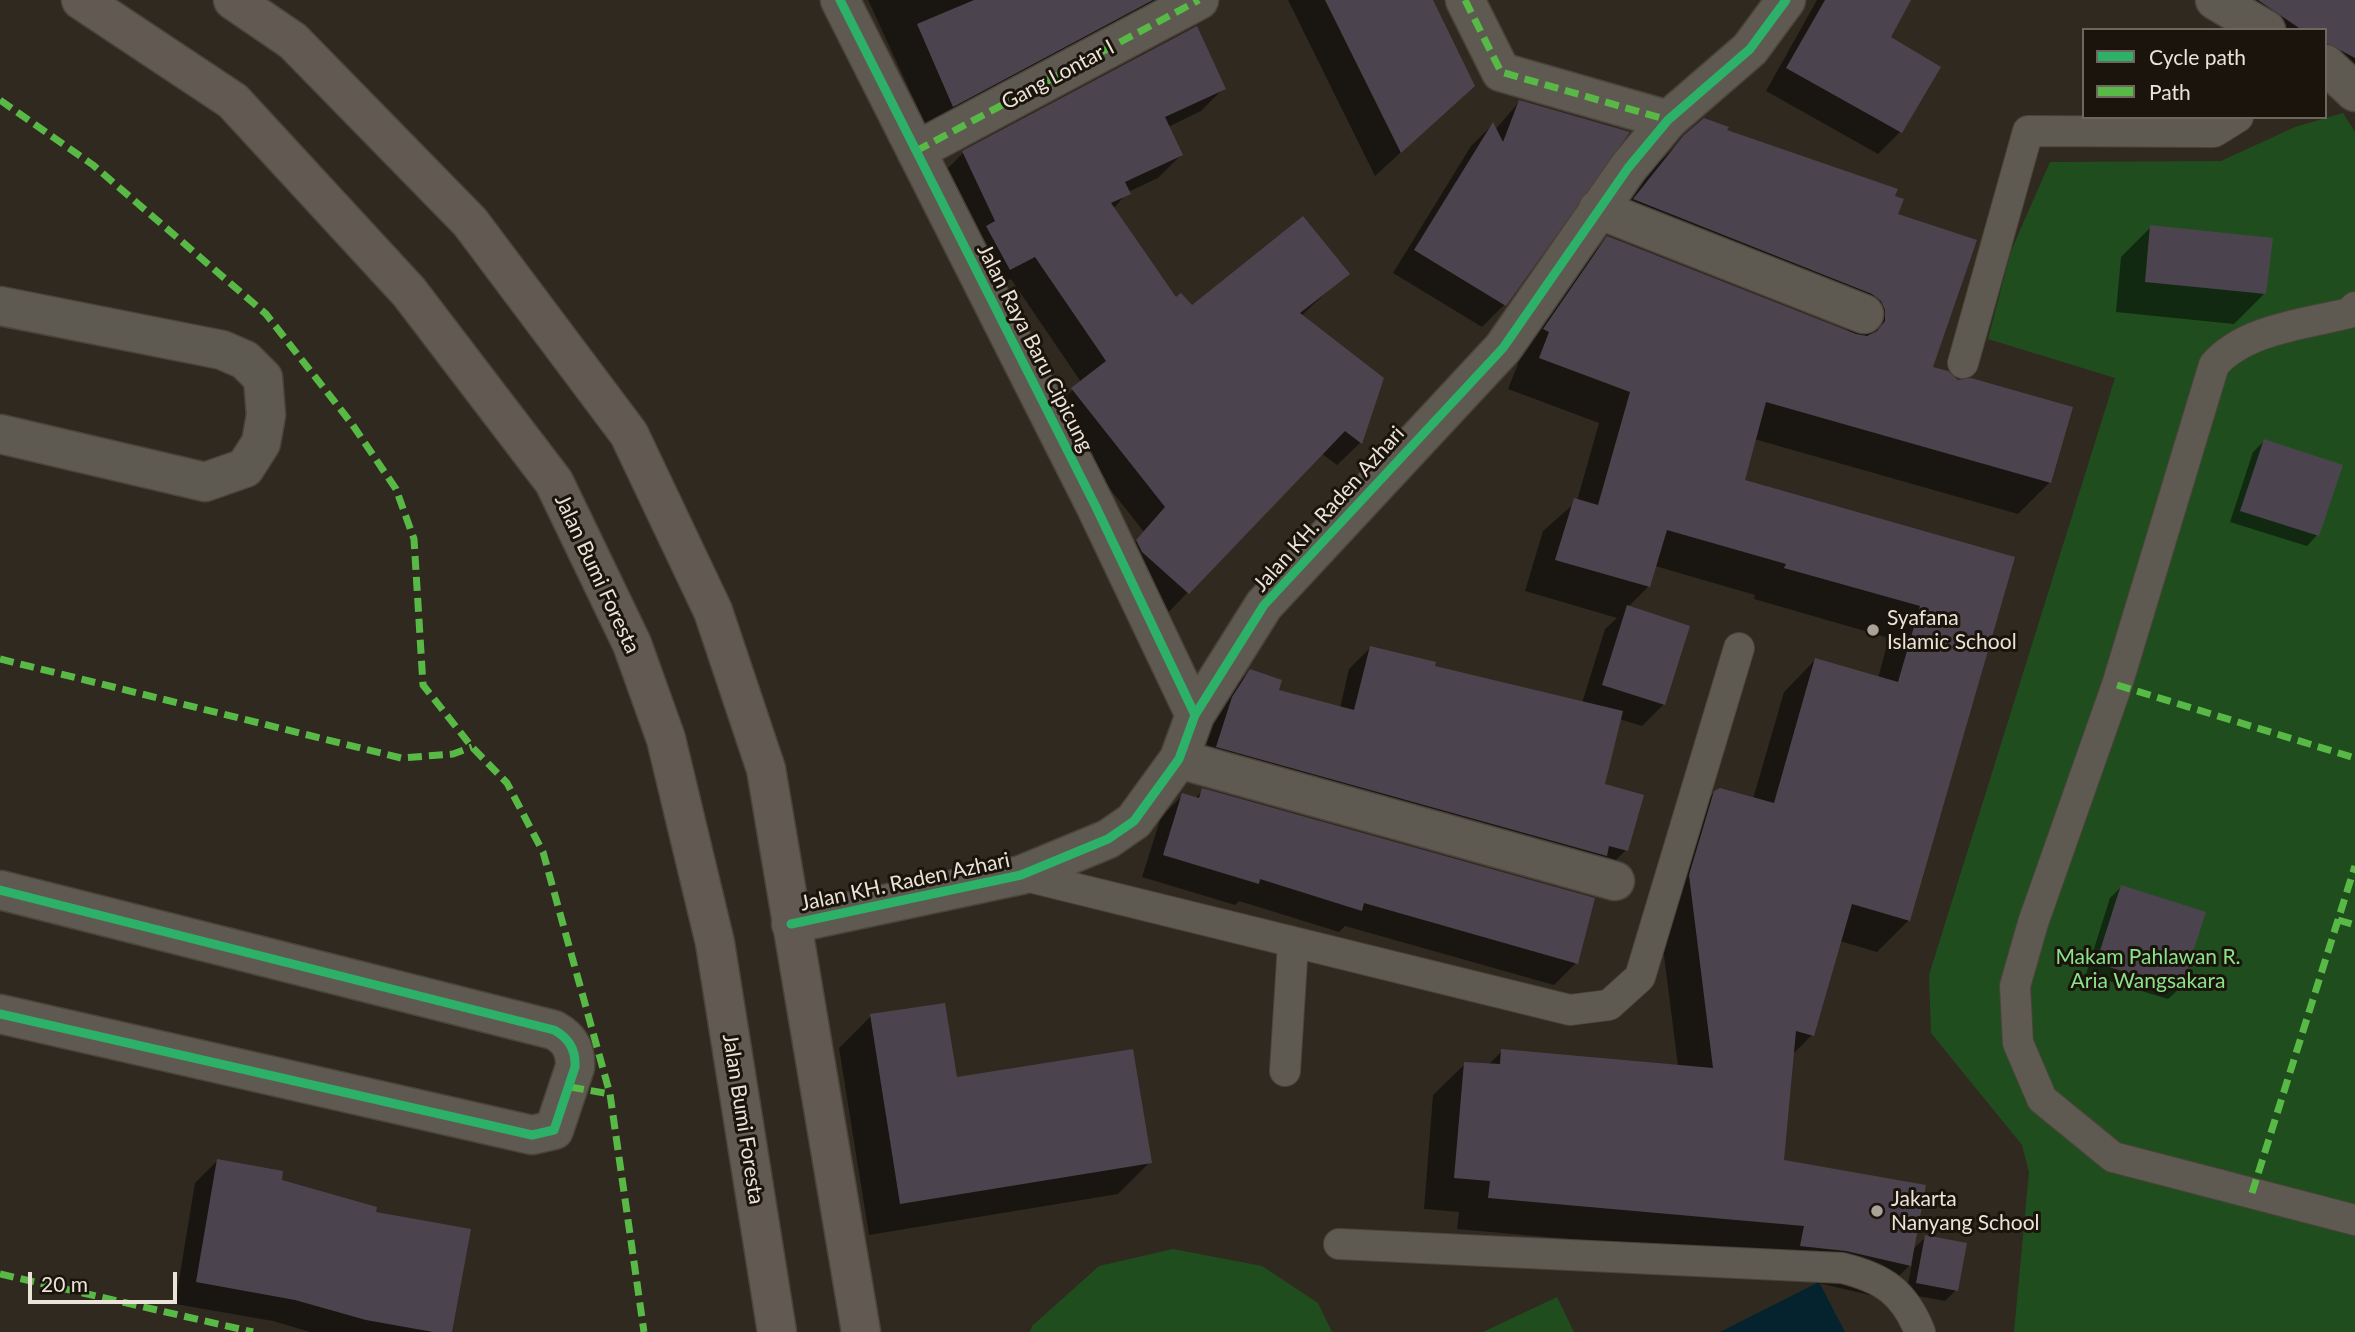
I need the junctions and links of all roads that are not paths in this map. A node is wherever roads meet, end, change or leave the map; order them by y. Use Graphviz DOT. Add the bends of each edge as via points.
graph roads {
  1 [pos="81,0"];
  2 [pos="233,0"];
  3 [pos="840,0"];
  4 [pos="1199,0"];
  5 [pos="1465,0"];
  6 [pos="1786,0"];
  7 [pos="2215,0"];
  8 [pos="2263,28"];
  9 [pos="2327,66"];
  10 [pos="2355,92"];
  11 [pos="2235,119"];
  12 [pos="1668,120"];
  13 [pos="916,151"];
  14 [pos="1598,209"];
  15 [pos="0,306"];
  16 [pos="2355,307"];
  17 [pos="1864,314"];
  18 [pos="1963,363"];
  19 [pos="0,434"];
  20 [pos="1739,648"];
  21 [pos="1195,715"];
  22 [pos="1179,760"];
  23 [pos="1021,875"];
  24 [pos="1615,881"];
  25 [pos="0,890"];
  26 [pos="791,924"];
  27 [pos="1293,944"];
  28 [pos="0,1014"];
  29 [pos="1285,1071"];
  30 [pos="2355,1220"];
  31 [pos="1339,1244"];
  32 [pos="777,1332"];
  33 [pos="861,1332"];
  34 [pos="1920,1332"];
  1 -- 32 [label="main road, Jalan Bumi Foresta" via="233,101 409,292 554,482 632,644 666,739 715,943"];
  2 -- 26 [label="main road" via="293,41 470,222 629,434 713,611 761,756"];
  3 -- 13 [label="street, Jalan Raya Baru Cipicung"];
  4 -- 13 [label="street, Gang Lontar I"];
  5 -- 12 [label="street" via="1501,72"];
  6 -- 12 [label="street, Jalan KH. Raden Azhari" via="1751,49"];
  7 -- 8 [label="street"];
  9 -- 10 [label="street"];
  11 -- 18 [label="lane" via="2214,132 2028,131"];
  12 -- 14 [label="street, Jalan KH. Raden Azhari"];
  13 -- 21 [label="street, Jalan Raya Baru Cipicung"];
  14 -- 17 [label="street"];
  14 -- 21 [label="street, Jalan KH. Raden Azhari" via="1503,348 1264,605"];
  15 -- 19 [label="street" via="222,350 245,360 263,379 266,415 261,443 245,468 205,482"];
  16 -- 30 [label="lane" via="2349,313 2245,340 2214,365 2117,685 2015,986 2018,1043 2042,1099 2113,1157"];
  20 -- 27 [label="lane" via="1640,977 1609,1005 1570,1010"];
  21 -- 22 [label="street, Jalan KH. Raden Azhari"];
  22 -- 23 [label="street, Jalan KH. Raden Azhari" via="1134,821 1108,839"];
  22 -- 24 [label="street"];
  23 -- 26 [label="street, Jalan KH. Raden Azhari"];
  23 -- 27 [label="lane"];
  25 -- 28 [label="street" via="554,1030 566,1036 576,1056 554,1130 533,1135"];
  26 -- 33 [label="main road"];
  27 -- 29 [label="lane"];
  31 -- 34 [label="lane" via="1842,1268 1873,1276 1899,1295"];
}
